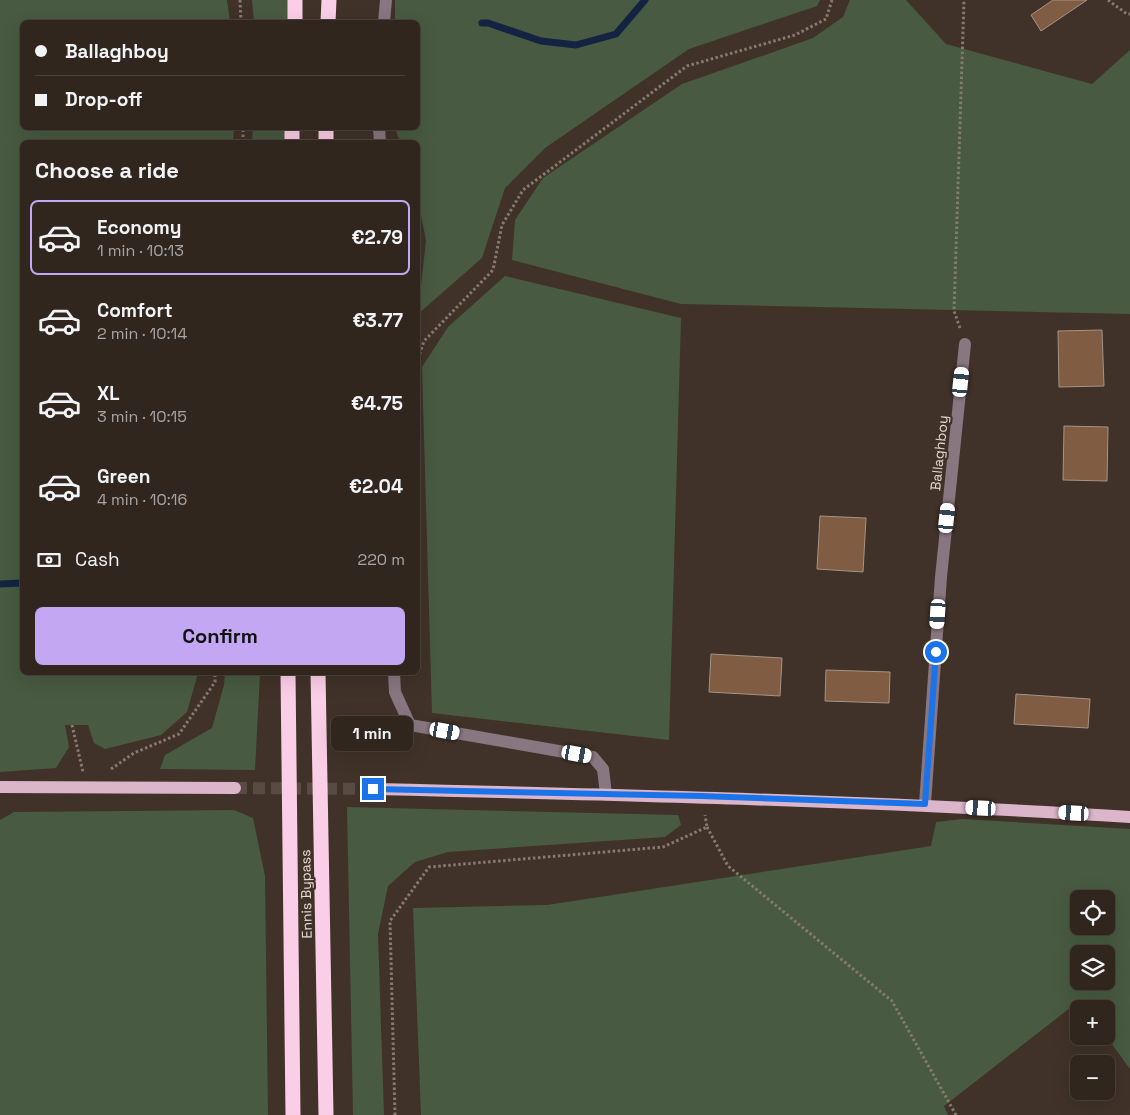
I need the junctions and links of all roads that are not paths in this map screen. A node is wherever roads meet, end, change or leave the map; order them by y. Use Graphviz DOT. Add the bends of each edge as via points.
graph roads {
  1 [pos="295,0"];
  2 [pos="329,0"];
  3 [pos="386,0"];
  4 [pos="295,20"];
  5 [pos="328,20"];
  6 [pos="384,20"];
  7 [pos="965,344"];
  8 [pos="288,675"];
  9 [pos="318,675"];
  10 [pos="394,675"];
  11 [pos="0,787"];
  12 [pos="235,788"];
  13 [pos="373,789"];
  14 [pos="606,794"];
  15 [pos="925,804"];
  16 [pos="1130,817"];
  17 [pos="292,1115"];
  18 [pos="326,1115"];
  1 -- 4 [label="highway"];
  2 -- 5 [label="highway"];
  3 -- 6 [label="street"];
  7 -- 15 [label="street, Ballaghboy" via="941,576"];
  8 -- 17 [label="highway, Ennis Bypass"];
  9 -- 18 [label="highway, Ennis Bypass"];
  10 -- 14 [label="street" via="395,692 410,725 593,757 603,769"];
  11 -- 12 [label="main road"];
  13 -- 14 [label="main road"];
  14 -- 15 [label="main road"];
  15 -- 16 [label="main road"];
}
